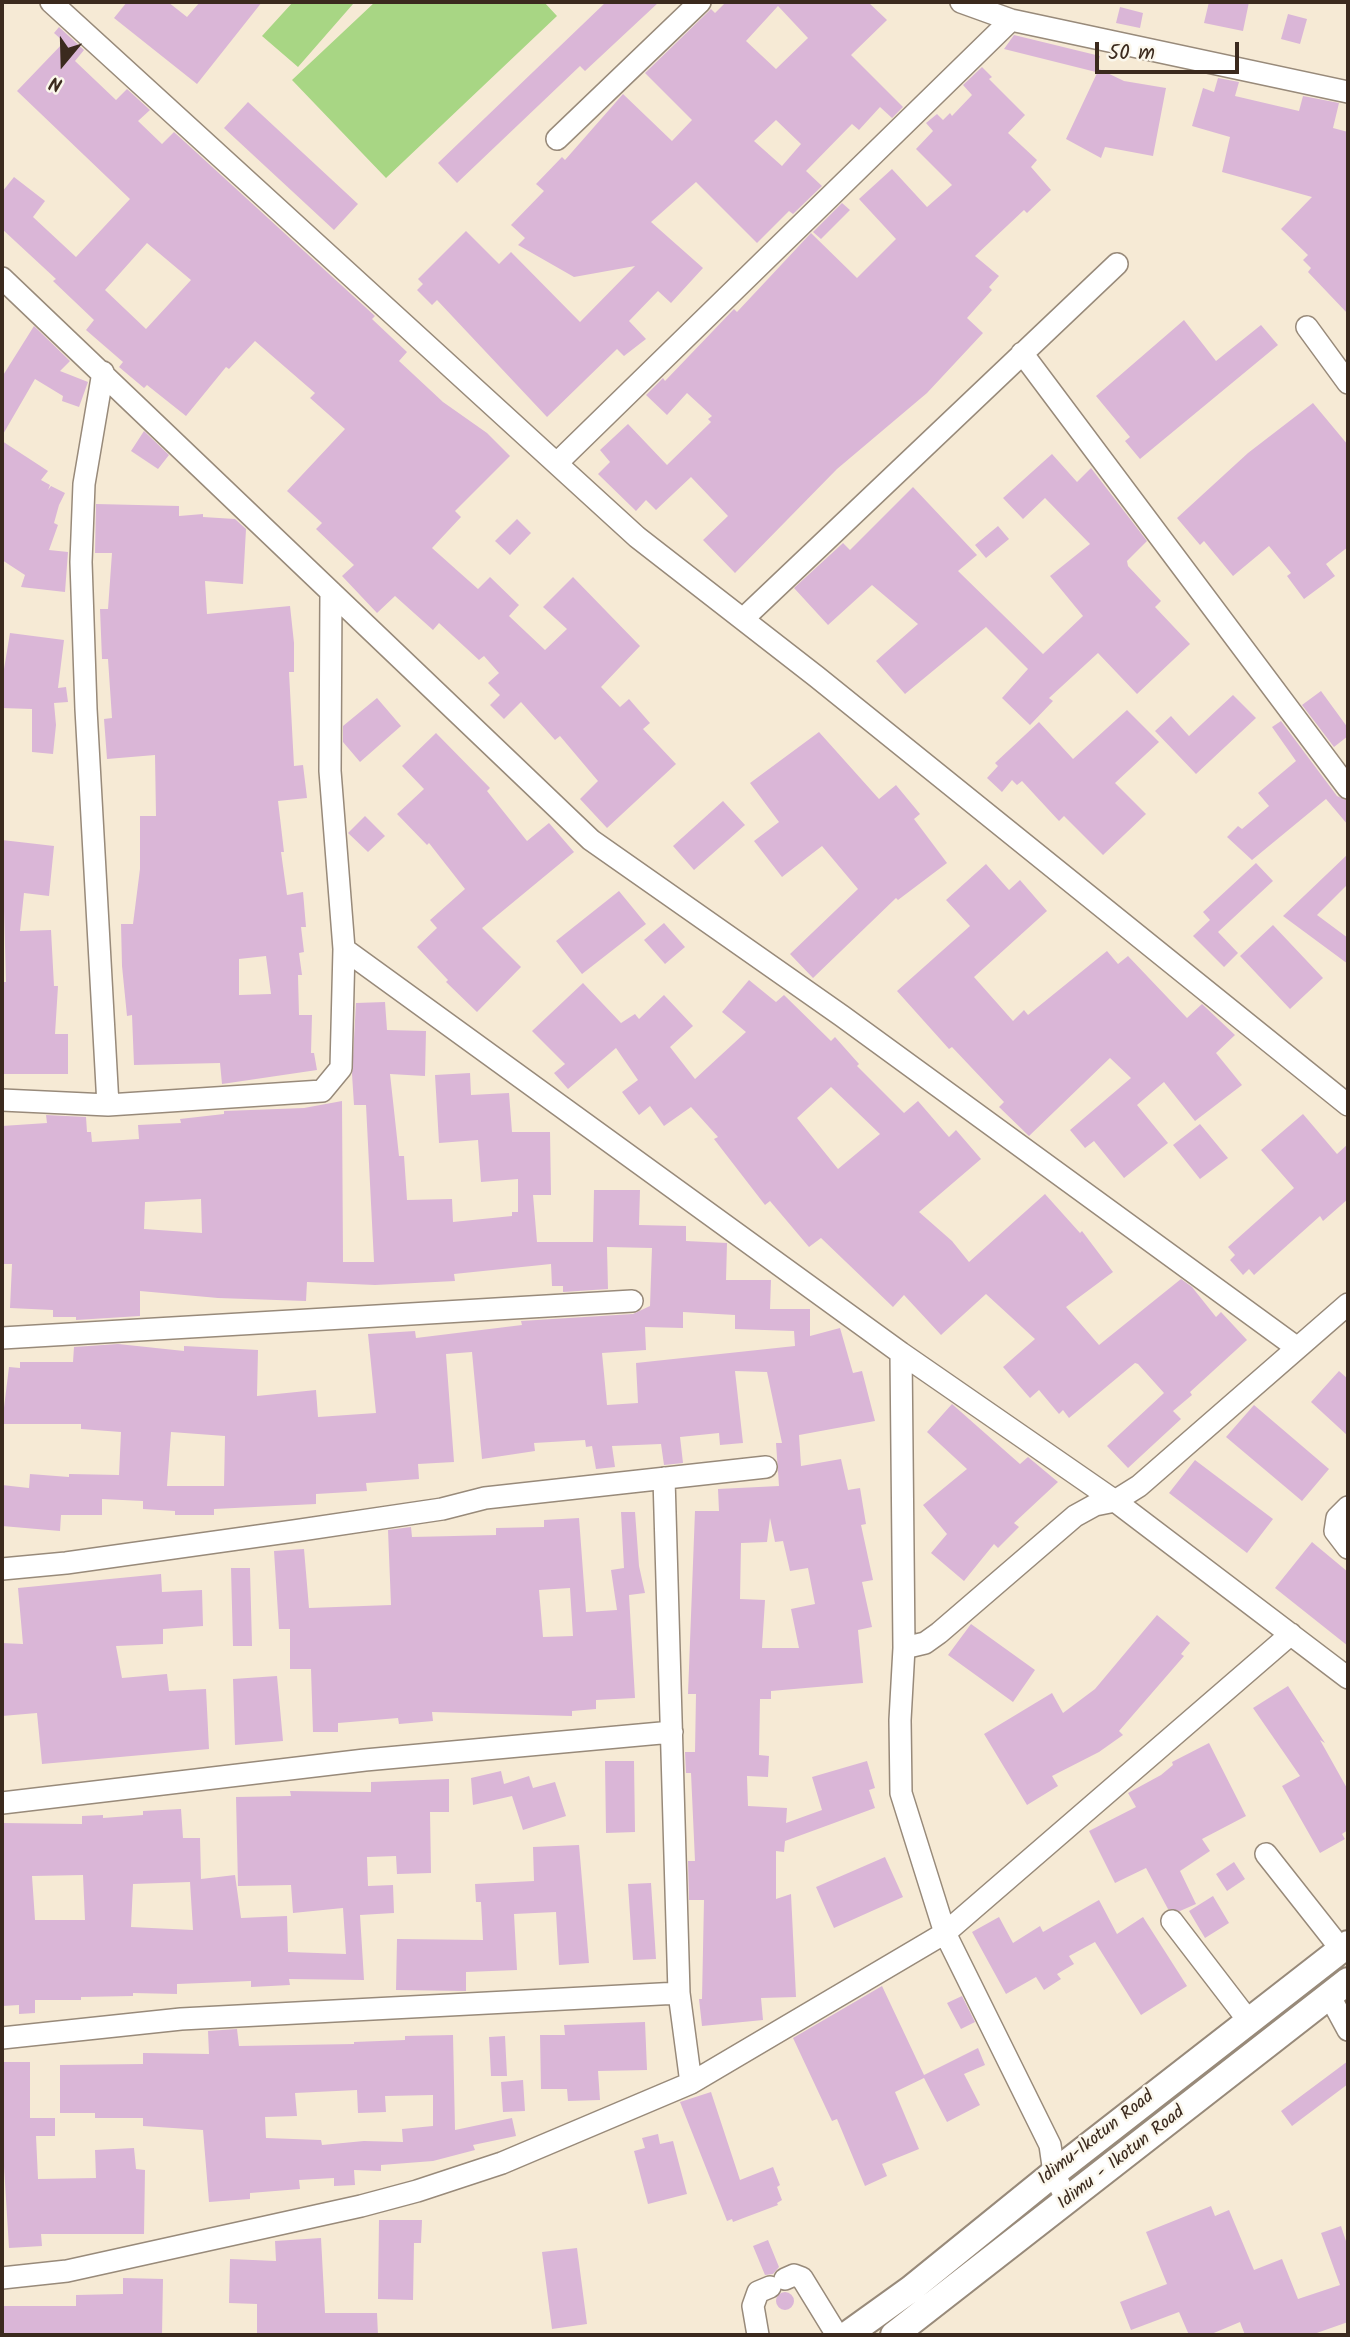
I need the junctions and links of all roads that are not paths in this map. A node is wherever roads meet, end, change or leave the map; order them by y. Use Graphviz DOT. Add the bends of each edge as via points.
graph roads {
  1 [pos="51,2"];
  2 [pos="699,2"];
  3 [pos="961,2"];
  4 [pos="1011,20"];
  5 [pos="1348,92"];
  6 [pos="557,139"];
  7 [pos="1117,264"];
  8 [pos="2,278"];
  9 [pos="1307,327"];
  10 [pos="1022,353"];
  11 [pos="103,372"];
  12 [pos="1348,383"];
  13 [pos="558,463"];
  14 [pos="331,592"];
  15 [pos="744,618"];
  16 [pos="1348,788"];
  17 [pos="344,949"];
  18 [pos="2,1100"];
  19 [pos="108,1105"];
  20 [pos="1348,1105"];
  21 [pos="632,1301"];
  22 [pos="1348,1304"];
  23 [pos="2,1338"];
  24 [pos="1296,1348"];
  25 [pos="901,1353"];
  26 [pos="766,1467"];
  27 [pos="664,1478"];
  28 [pos="1115,1501"];
  29 [pos="1348,1507"];
  30 [pos="1348,1548"];
  31 [pos="2,1569"];
  32 [pos="1290,1634"];
  33 [pos="904,1648"];
  34 [pos="1348,1678"];
  35 [pos="671,1732"];
  36 [pos="2,1803"];
  37 [pos="1266,1854"];
  38 [pos="1172,1921"];
  39 [pos="945,1933"];
  40 [pos="1345,1946"];
  41 [pos="1339,1988"];
  42 [pos="679,1993"];
  43 [pos="1248,2020"];
  44 [pos="1348,2030"];
  45 [pos="2,2038"];
  46 [pos="691,2083"];
  47 [pos="1054,2173"];
  48 [pos="1068,2201"];
  49 [pos="2,2278"];
  50 [pos="758,2335"];
  51 [pos="837,2335"];
  52 [pos="847,2335"];
  53 [pos="894,2335"];
  1 -- 13 [label="street"];
  2 -- 6 [label="street"];
  3 -- 4 [label="street"];
  4 -- 5 [label="street"];
  4 -- 13 [label="street"];
  7 -- 10 [label="street"];
  8 -- 11 [label="street"];
  9 -- 12 [label="street"];
  10 -- 15 [label="street"];
  10 -- 16 [label="street"];
  11 -- 14 [label="street"];
  11 -- 19 [label="street" via="85,484 81,562"];
  13 -- 15 [label="street" via="638,537"];
  14 -- 17 [label="street" via="331,771"];
  14 -- 24 [label="street" via="592,840 842,1016"];
  15 -- 20 [label="street"];
  17 -- 19 [label="street" via="341,1068 322,1091"];
  17 -- 25 [label="street"];
  18 -- 19 [label="street"];
  21 -- 23 [label="street"];
  22 -- 24 [label="street"];
  24 -- 28 [label="street" via="1139,1486"];
  25 -- 28 [label="street"];
  25 -- 33 [label="street"];
  26 -- 27 [label="street"];
  27 -- 31 [label="street" via="485,1498 344,1524"];
  27 -- 35 [label="street"];
  28 -- 32 [label="street"];
  28 -- 33 [label="street" via="1075,1516 939,1633 925,1643"];
  29 -- 30 [label="street" via="1337,1518 1335,1531"];
  32 -- 34 [label="street"];
  32 -- 39 [label="street"];
  33 -- 39 [label="street" via="901,1793"];
  35 -- 36 [label="street" via="365,1760"];
  35 -- 42 [label="street"];
  37 -- 40 [label="street"];
  38 -- 43 [label="street"];
  39 -- 46 [label="street"];
  39 -- 47 [label="street" via="1050,2145"];
  40 -- 43 [label="main road, Idimu-Ikotun Road"];
  41 -- 44 [label="street"];
  41 -- 48 [label="main road, Idimu - Ikotun Road"];
  42 -- 45 [label="street" via="181,2019"];
  42 -- 46 [label="street"];
  43 -- 47 [label="main road, Idimu-Ikotun Road"];
  46 -- 49 [label="street" via="502,2163 417,2191 67,2271"];
  47 -- 48 [label="street"];
  47 -- 52 [label="main road, Idimu-Ikotun Road" via="911,2290"];
  48 -- 53 [label="main road, Idimu - Ikotun Road"];
  50 -- 51 [label="street" via="752,2306 758,2292 794,2275 802,2278"];
}
